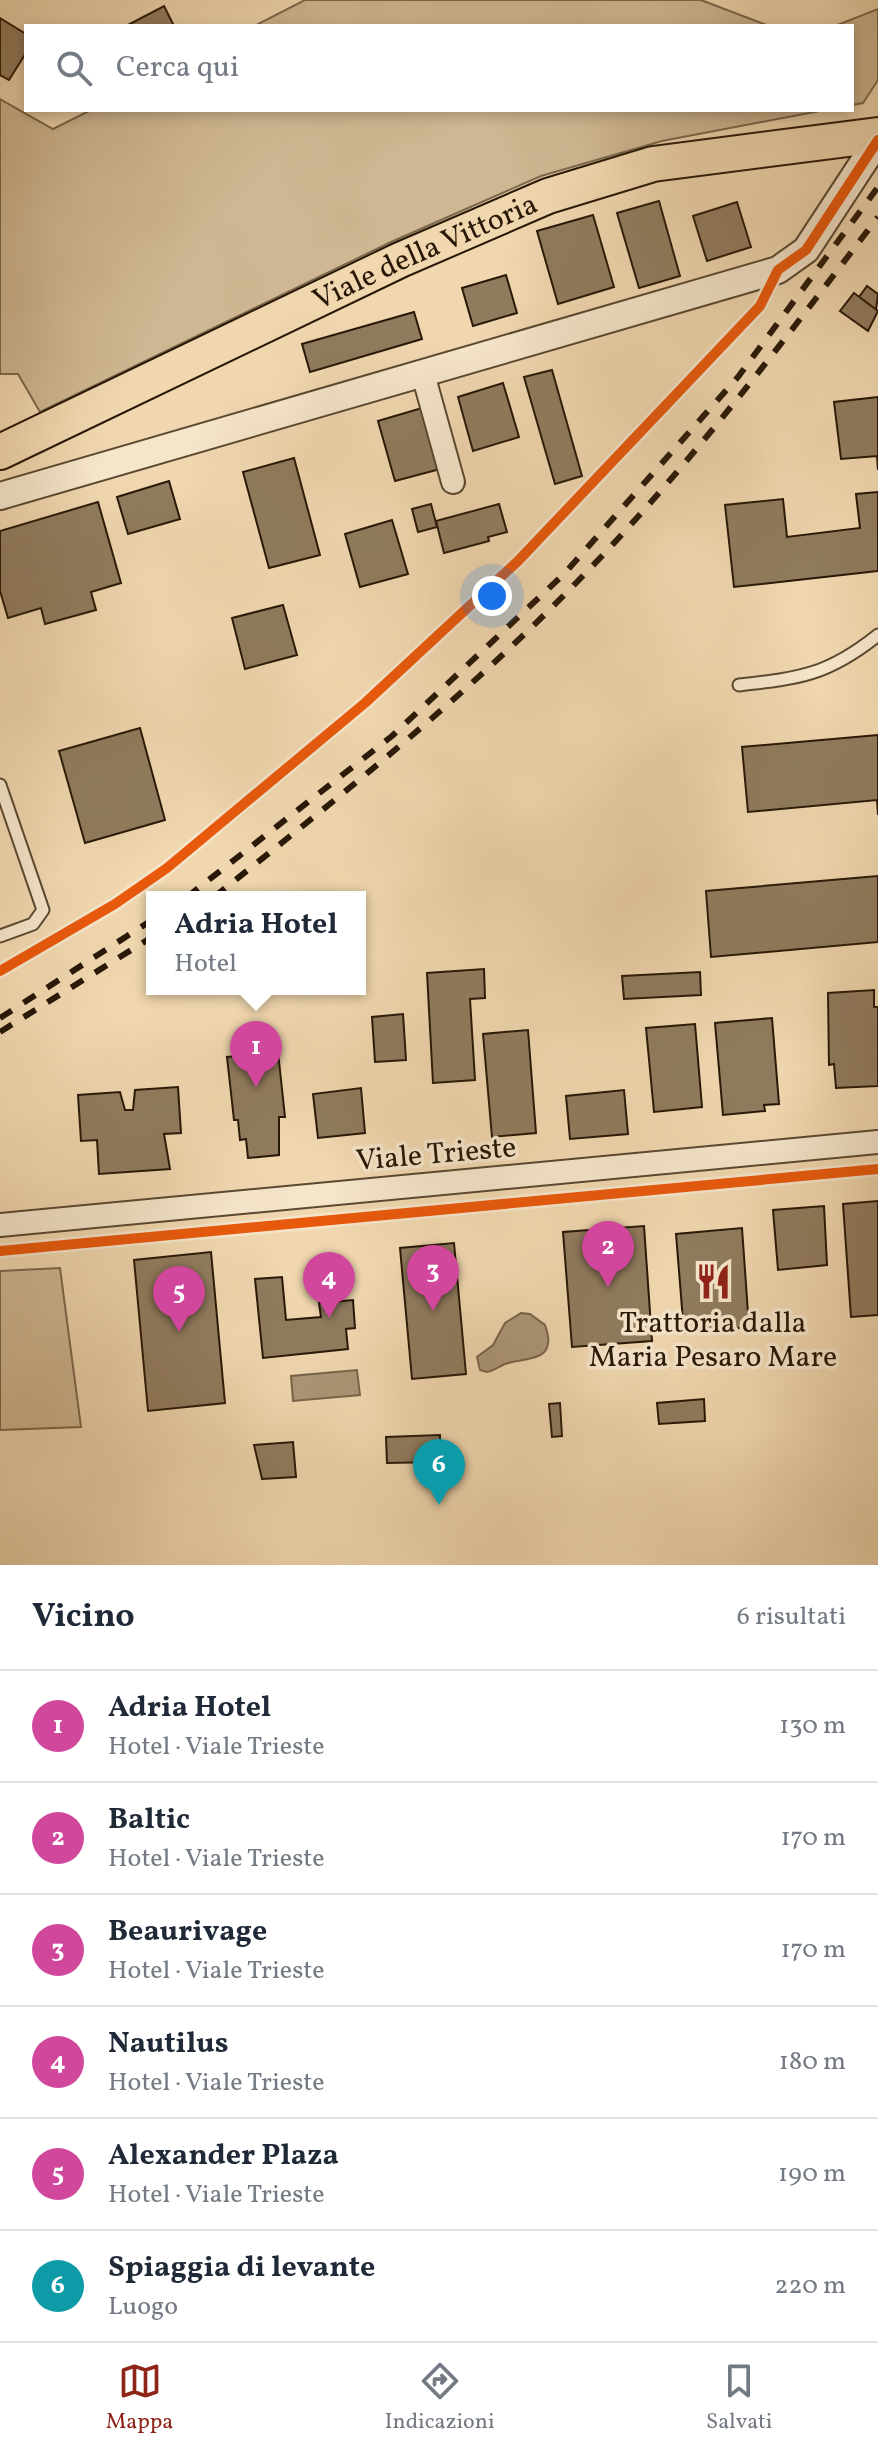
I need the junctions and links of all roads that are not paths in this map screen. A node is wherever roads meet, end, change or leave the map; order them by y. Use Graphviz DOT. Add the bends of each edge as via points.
graph roads {
  1 [pos="878,137"];
  2 [pos="423,374"];
  3 [pos="0,452"];
  4 [pos="453,482"];
  5 [pos="0,496"];
  6 [pos="878,635"];
  7 [pos="739,685"];
  8 [pos="0,785"];
  9 [pos="0,936"];
  10 [pos="878,1142"];
  11 [pos="0,1225"];
  1 -- 2 [label="street" via="806,250 778,270"];
  1 -- 3 [label="main road, Viale della Vittoria" via="653,164 548,196 400,260"];
  2 -- 4 [label="street"];
  2 -- 5 [label="street"];
  6 -- 7 [label="lane" via="845,661 804,678"];
  8 -- 9 [label="lane" via="43,910 33,924"];
  10 -- 11 [label="street, Viale Trieste"];
}
